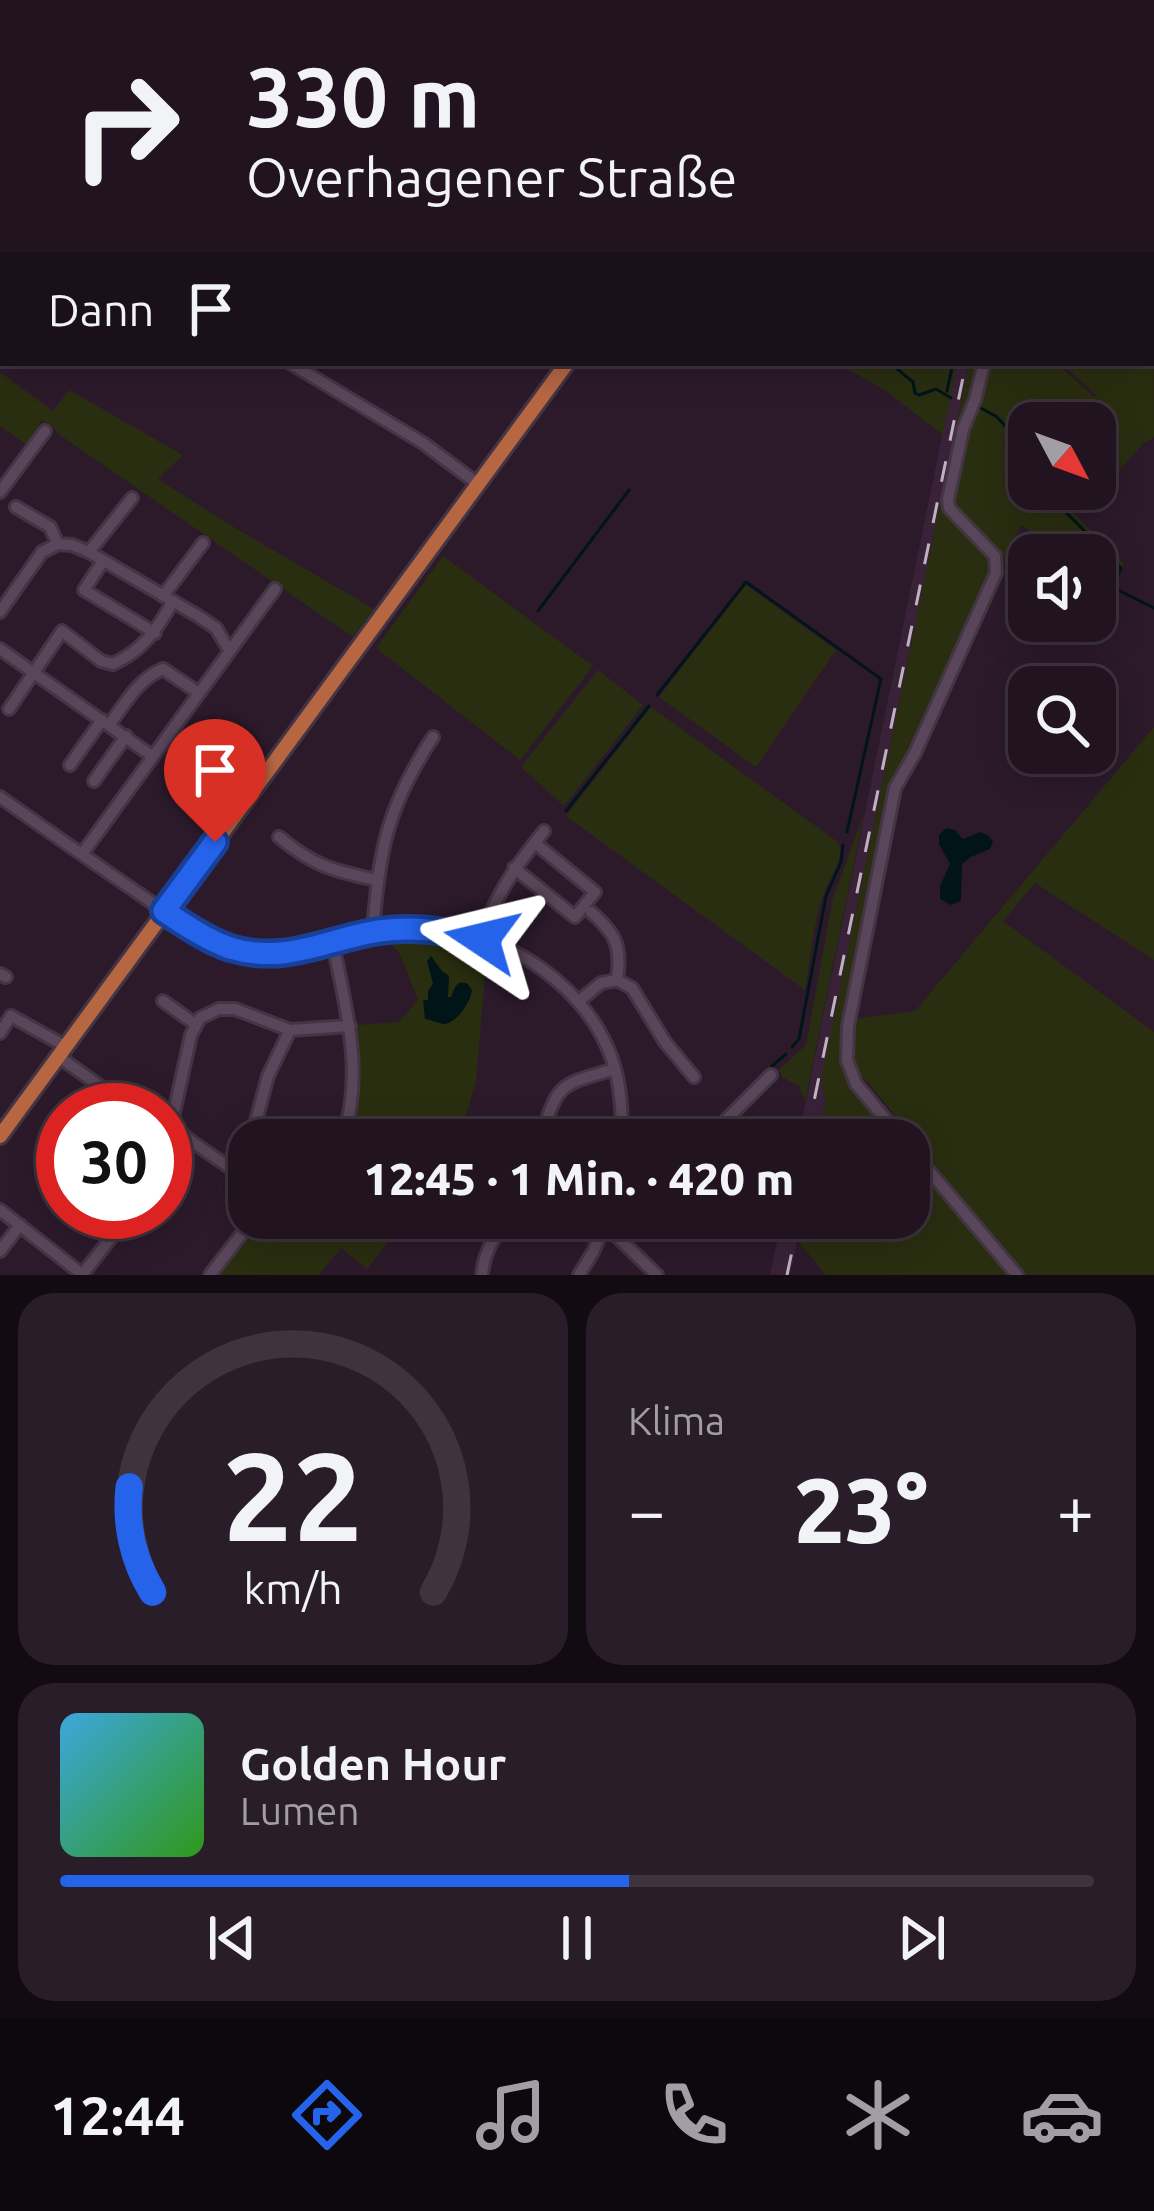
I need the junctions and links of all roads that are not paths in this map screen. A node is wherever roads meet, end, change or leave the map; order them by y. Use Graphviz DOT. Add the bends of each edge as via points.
graph roads {
  1 [pos="295,366"];
  2 [pos="566,366"];
  3 [pos="982,366"];
  4 [pos="45,431"];
  5 [pos="478,484"];
  6 [pos="0,492"];
  7 [pos="132,498"];
  8 [pos="16,507"];
  9 [pos="203,543"];
  10 [pos="58,544"];
  11 [pos="89,552"];
  12 [pos="103,560"];
  13 [pos="274,589"];
  14 [pos="168,599"];
  15 [pos="0,612"];
  16 [pos="155,633"];
  17 [pos="0,649"];
  18 [pos="229,650"];
  19 [pos="34,673"];
  20 [pos="199,693"];
  21 [pos="9,709"];
  22 [pos="105,722"];
  23 [pos="126,736"];
  24 [pos="433,737"];
  25 [pos="152,756"];
  26 [pos="70,765"];
  27 [pos="94,781"];
  28 [pos="4,800"];
  29 [pos="0,817"];
  30 [pos="544,832"];
  31 [pos="279,837"];
  32 [pos="535,842"];
  33 [pos="82,854"];
  34 [pos="514,868"];
  35 [pos="377,880"];
  36 [pos="164,911"];
  37 [pos="591,912"];
  38 [pos="373,932"];
  39 [pos="480,938"];
  40 [pos="333,944"];
  41 [pos="616,980"];
  42 [pos="163,1001"];
  43 [pos="578,1002"];
  44 [pos="195,1024"];
  45 [pos="350,1026"];
  46 [pos="290,1030"];
  47 [pos="0,1033"];
  48 [pos="62,1051"];
  49 [pos="615,1069"];
  50 [pos="771,1076"];
  51 [pos="694,1077"];
  52 [pos="99,1083"];
  53 [pos="179,1083"];
  54 [pos="257,1119"];
  55 [pos="349,1119"];
  56 [pos="547,1119"];
  57 [pos="621,1119"];
  58 [pos="726,1119"];
  59 [pos="885,1119"];
  60 [pos="0,1136"];
  61 [pos="192,1141"];
  62 [pos="228,1166"];
  63 [pos="930,1173"];
  64 [pos="0,1210"];
  65 [pos="20,1225"];
  66 [pos="110,1239"];
  67 [pos="238,1239"];
  68 [pos="495,1239"];
  69 [pos="598,1239"];
  70 [pos="623,1239"];
  71 [pos="0,1251"];
  72 [pos="82,1275"];
  73 [pos="210,1275"];
  74 [pos="482,1275"];
  75 [pos="579,1275"];
  76 [pos="657,1275"];
  77 [pos="1017,1275"];
  1 -- 5 [label="street"];
  2 -- 5 [label="main road"];
  3 -- 59 [label="street" via="948,500 995,556 996,573 895,788 848,1026 847,1060"];
  4 -- 6 [label="street"];
  5 -- 36 [label="main road"];
  7 -- 11 [label="street"];
  8 -- 10 [label="street" via="50,527"];
  9 -- 14 [label="street"];
  10 -- 11 [label="street"];
  10 -- 15 [label="street" via="43,552"];
  11 -- 12 [label="street"];
  12 -- 14 [label="street"];
  12 -- 16 [label="street" via="84,590"];
  13 -- 18 [label="street"];
  14 -- 16 [label="street"];
  14 -- 18 [label="street" via="216,628"];
  16 -- 19 [label="street" via="113,664 62,632"];
  17 -- 19 [label="street"];
  18 -- 20 [label="street"];
  19 -- 21 [label="street"];
  19 -- 22 [label="street"];
  20 -- 22 [label="street" via="156,671"];
  20 -- 25 [label="street"];
  22 -- 23 [label="street"];
  22 -- 26 [label="street"];
  23 -- 25 [label="street"];
  23 -- 27 [label="street"];
  24 -- 35 [label="street" via="397,798"];
  25 -- 33 [label="street"];
  28 -- 29 [label="street"];
  28 -- 33 [label="street"];
  30 -- 32 [label="street"];
  31 -- 35 [label="street" via="317,865"];
  32 -- 34 [label="street"];
  32 -- 34 [label="street" via="595,892 575,917"];
  33 -- 36 [label="street"];
  34 -- 39 [label="street"];
  35 -- 38 [label="street"];
  36 -- 40 [label="street" via="245,951"];
  36 -- 48 [label="main road"];
  37 -- 41 [label="street" via="617,943"];
  38 -- 39 [label="street" via="410,928"];
  38 -- 40 [label="street"];
  39 -- 43 [label="street" via="526,959"];
  40 -- 45 [label="street"];
  41 -- 43 [label="street"];
  41 -- 51 [label="street" via="632,988"];
  42 -- 44 [label="street"];
  43 -- 49 [label="street"];
  44 -- 46 [label="street" via="206,1013 235,1010"];
  44 -- 53 [label="street"];
  45 -- 46 [label="street"];
  45 -- 55 [label="street"];
  46 -- 54 [label="street"];
  47 -- 48 [label="street" via="11,1016"];
  48 -- 52 [label="street"];
  48 -- 60 [label="main road"];
  49 -- 56 [label="street" via="559,1090"];
  49 -- 57 [label="street"];
  50 -- 58 [label="street"];
  61 -- 62 [label="street"];
  63 -- 77 [label="street"];
  64 -- 65 [label="street"];
  65 -- 71 [label="street"];
  65 -- 72 [label="street"];
  66 -- 72 [label="street"];
  67 -- 73 [label="street"];
  68 -- 74 [label="street"];
  69 -- 75 [label="street"];
  70 -- 76 [label="street"];
}
